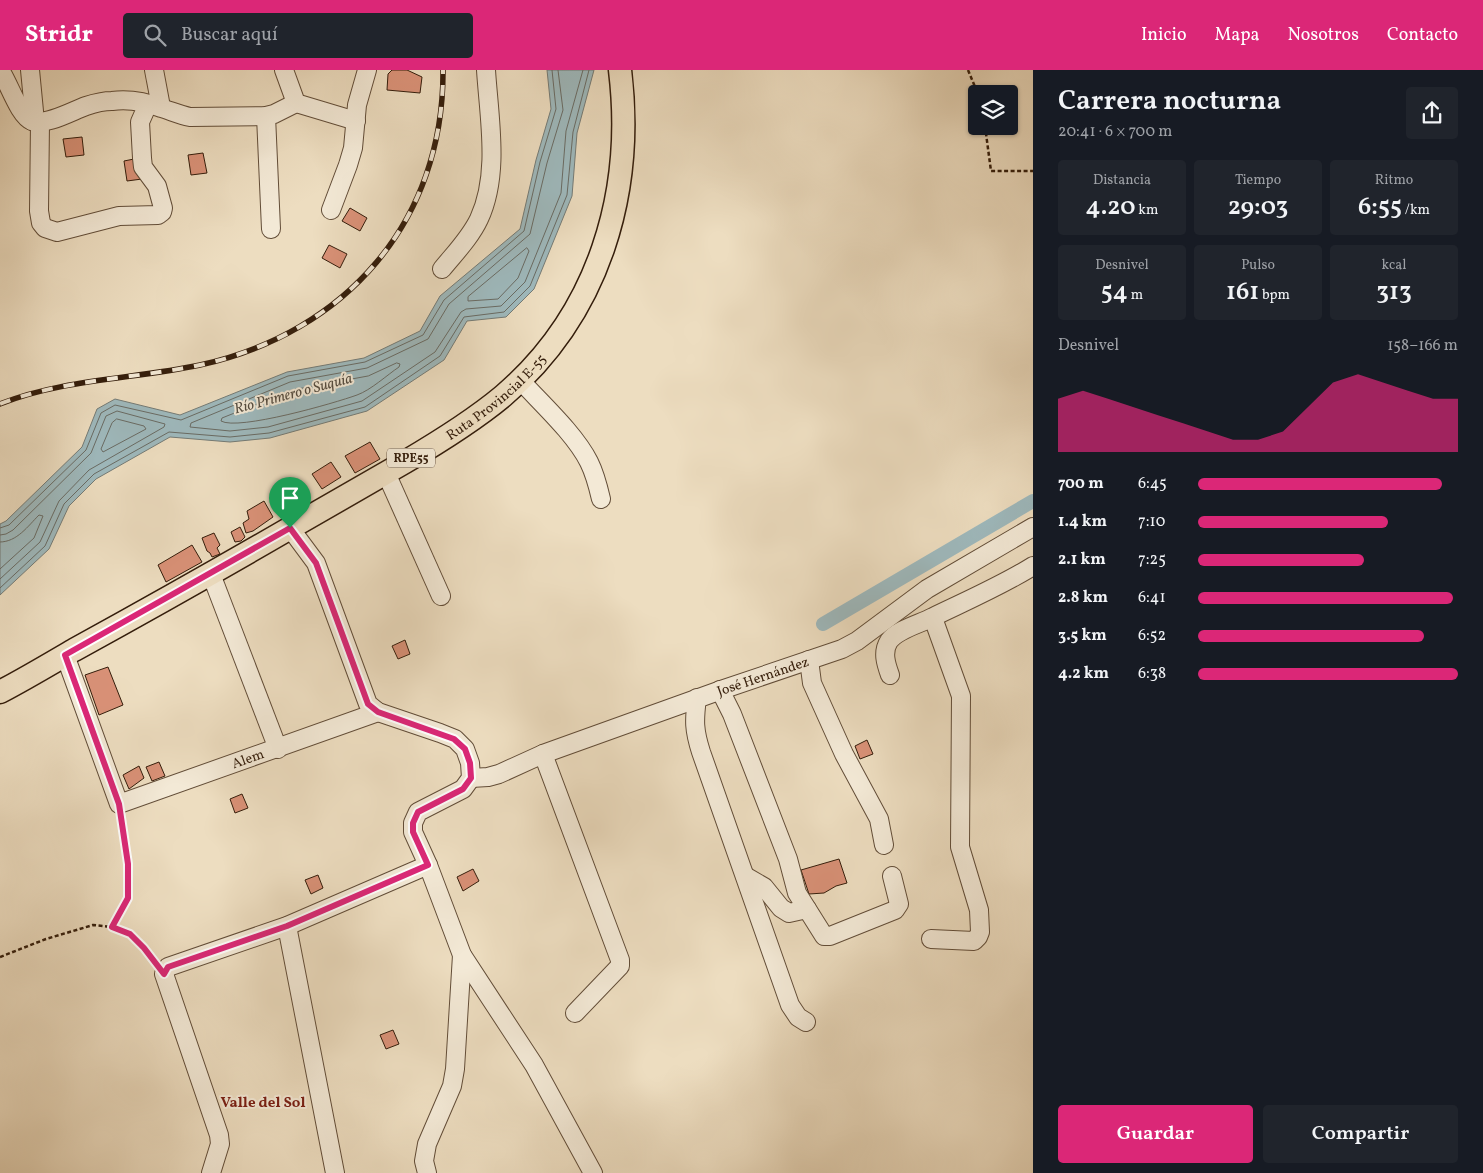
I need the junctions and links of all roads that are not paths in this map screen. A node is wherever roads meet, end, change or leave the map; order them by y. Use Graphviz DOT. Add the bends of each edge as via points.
graph roads {
  1 [pos="0,70"];
  2 [pos="30,70"];
  3 [pos="154,70"];
  4 [pos="284,70"];
  5 [pos="367,70"];
  6 [pos="486,70"];
  7 [pos="620,70"];
  8 [pos="296,103"];
  9 [pos="154,106"];
  10 [pos="266,116"];
  11 [pos="36,121"];
  12 [pos="356,121"];
  13 [pos="331,210"];
  14 [pos="272,229"];
  15 [pos="442,269"];
  16 [pos="520,380"];
  17 [pos="386,473"];
  18 [pos="601,499"];
  19 [pos="1033,527"];
  20 [pos="290,528"];
  21 [pos="1033,566"];
  22 [pos="211,574"];
  23 [pos="441,596"];
  24 [pos="933,618"];
  25 [pos="65,655"];
  26 [pos="808,660"];
  27 [pos="890,675"];
  28 [pos="720,690"];
  29 [pos="0,692"];
  30 [pos="697,698"];
  31 [pos="378,712"];
  32 [pos="278,749"];
  33 [pos="543,754"];
  34 [pos="471,778"];
  35 [pos="884,845"];
  36 [pos="428,865"];
  37 [pos="745,876"];
  38 [pos="892,876"];
  39 [pos="807,909"];
  40 [pos="287,926"];
  41 [pos="931,940"];
  42 [pos="462,955"];
  43 [pos="575,1013"];
  44 [pos="806,1022"];
  45 [pos="211,1173"];
  46 [pos="335,1173"];
  47 [pos="427,1173"];
  48 [pos="593,1173"];
  1 -- 11 [label="street" via="24,117"];
  2 -- 11 [label="street"];
  3 -- 9 [label="street"];
  4 -- 8 [label="street"];
  5 -- 12 [label="street" via="357,104"];
  6 -- 15 [label="street" via="491,150 487,196 472,232"];
  7 -- 16 [label="main road, Ruta Provincial E-55 / RPE55" via="622,152 616,202 604,249 574,311 548,350"];
  8 -- 10 [label="street"];
  8 -- 12 [label="street"];
  9 -- 10 [label="street" via="190,116"];
  9 -- 11 [label="street" via="115,100"];
  9 -- 11 [label="street" via="140,122 142,158 143,168 157,186 162,212 158,215 119,216 56,232 41,223"];
  10 -- 14 [label="street"];
  12 -- 13 [label="street" via="353,148"];
  16 -- 17 [label="main road, Ruta Provincial E-55 / RPE55" via="464,425"];
  16 -- 18 [label="street" via="574,438 596,479"];
  17 -- 20 [label="main road, Ruta Provincial E-55 / RPE55"];
  17 -- 23 [label="street"];
  19 -- 26 [label="street, José Hernández" via="912,598 857,641"];
  20 -- 22 [label="main road, Ruta Provincial E-55 / RPE55"];
  20 -- 31 [label="street" via="316,563 363,694 368,704"];
  21 -- 24 [label="street"];
  22 -- 25 [label="main road, Ruta Provincial E-55 / RPE55"];
  22 -- 32 [label="street"];
  24 -- 27 [label="street" via="890,640 885,655"];
  24 -- 41 [label="street" via="961,696 960,847 976,898 980,932 974,941"];
  25 -- 29 [label="main road, Ruta Provincial E-55 / RPE55"];
  25 -- 32 [label="street, Alem" via="119,804"];
  26 -- 28 [label="street, José Hernández"];
  26 -- 35 [label="street" via="812,683 879,819"];
  28 -- 30 [label="street, José Hernández"];
  28 -- 39 [label="street" via="788,859 797,893"];
  30 -- 33 [label="street, José Hernández"];
  30 -- 37 [label="street" via="696,736"];
  31 -- 32 [label="street, Alem"];
  31 -- 34 [label="street" via="454,739 465,749"];
  33 -- 34 [label="street, José Hernández" via="499,774"];
  33 -- 43 [label="street" via="620,960 620,966"];
  34 -- 36 [label="street" via="463,789 418,812 413,832"];
  36 -- 40 [label="street"];
  36 -- 42 [label="street"];
  37 -- 39 [label="street" via="764,886 789,913"];
  37 -- 44 [label="street" via="790,1005"];
  38 -- 39 [label="street" via="899,904 895,910 830,936 824,936"];
  40 -- 45 [label="street" via="168,967 164,974 219,1135 220,1144"];
  40 -- 46 [label="street"];
  42 -- 47 [label="street" via="455,1068 452,1086 427,1144 424,1161"];
  42 -- 48 [label="street" via="534,1065"];
}
